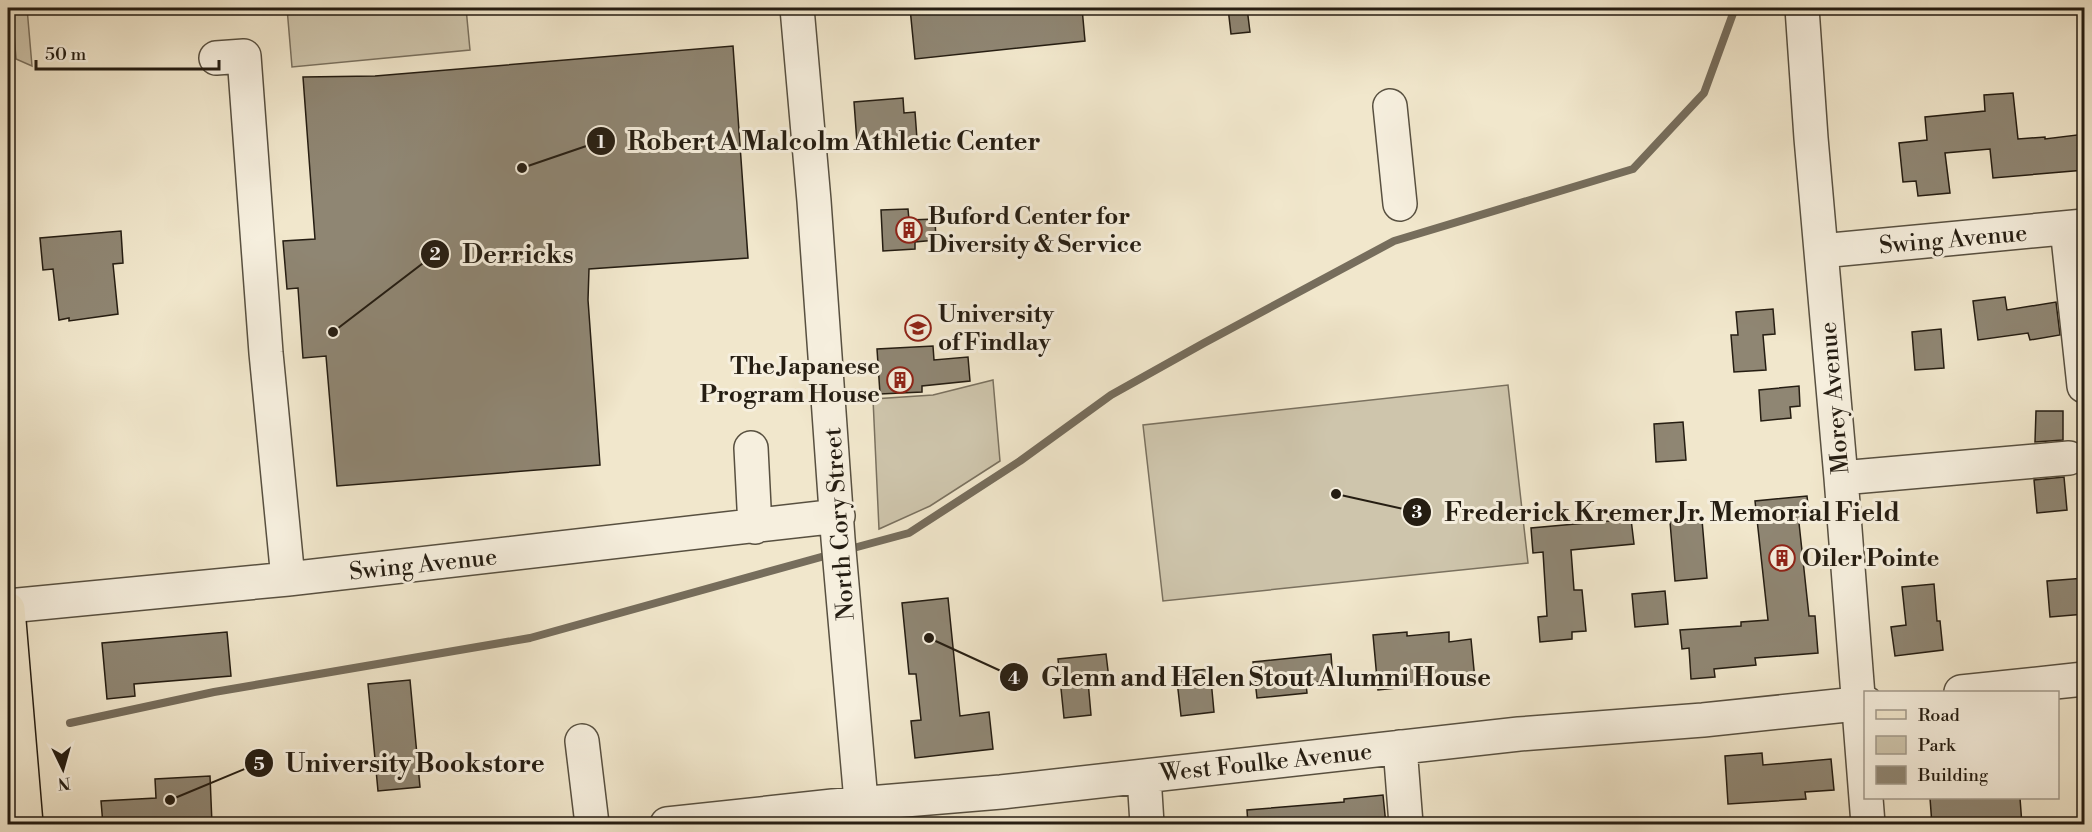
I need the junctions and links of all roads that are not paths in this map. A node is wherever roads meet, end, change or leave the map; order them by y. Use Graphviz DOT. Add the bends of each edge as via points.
graph roads {
  1 [pos="797,8"];
  2 [pos="1802,8"];
  3 [pos="216,58"];
  4 [pos="1390,106"];
  5 [pos="1400,204"];
  6 [pos="2076,227"];
  7 [pos="1821,251"];
  8 [pos="2085,386"];
  9 [pos="751,448"];
  10 [pos="2068,458"];
  11 [pos="1841,478"];
  12 [pos="755,527"];
  13 [pos="838,528"];
  14 [pos="288,579"];
  15 [pos="8,608"];
  16 [pos="9,648"];
  17 [pos="2085,679"];
  18 [pos="1979,691"];
  19 [pos="1862,704"];
  20 [pos="582,741"];
  21 [pos="1864,744"];
  22 [pos="1400,747"];
  23 [pos="1144,776"];
  24 [pos="1867,799"];
  25 [pos="862,814"];
  26 [pos="26,825"];
  27 [pos="592,825"];
  28 [pos="667,825"];
  29 [pos="1147,825"];
  30 [pos="1406,825"];
  31 [pos="1868,825"];
  1 -- 13 [label="street, North Cory Street"];
  2 -- 7 [label="street, Morey Avenue"];
  3 -- 14 [label="street" via="244,56"];
  4 -- 5 [label="street"];
  6 -- 7 [label="street, Swing Avenue"];
  6 -- 8 [label="street"];
  7 -- 11 [label="street, Morey Avenue"];
  9 -- 12 [label="street"];
  10 -- 11 [label="street"];
  11 -- 19 [label="street, Morey Avenue"];
  12 -- 13 [label="street, Swing Avenue"];
  12 -- 14 [label="street, Swing Avenue"];
  13 -- 25 [label="street, North Cory Street"];
  14 -- 15 [label="street, Swing Avenue"];
  15 -- 16 [label="main road"];
  16 -- 26 [label="main road"];
  17 -- 18 [label="street"];
  19 -- 21 [label="street, Morey Avenue"];
  19 -- 22 [label="street, West Foulke Avenue"];
  20 -- 27 [label="street"];
  22 -- 23 [label="street, West Foulke Avenue"];
  22 -- 30 [label="street"];
  23 -- 25 [label="street, West Foulke Avenue" via="1002,792"];
  23 -- 29 [label="street"];
  24 -- 31 [label="street, Morey Avenue"];
  25 -- 28 [label="street, West Foulke Avenue"];
}
